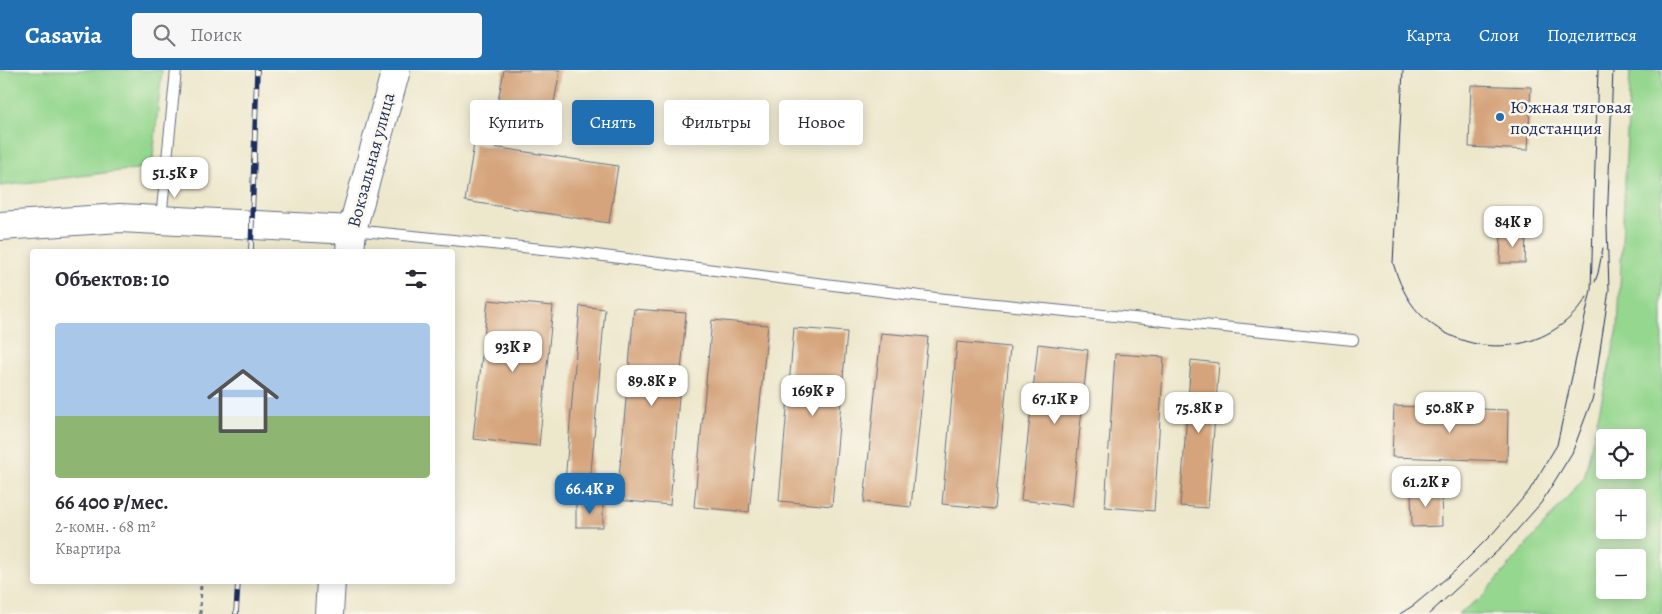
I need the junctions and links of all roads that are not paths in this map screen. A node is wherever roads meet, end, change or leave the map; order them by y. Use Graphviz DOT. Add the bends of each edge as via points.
graph roads {
  1 [pos="176,70"];
  2 [pos="396,70"];
  3 [pos="161,220"];
  4 [pos="0,226"];
  5 [pos="351,240"];
  6 [pos="1353,340"];
  7 [pos="331,584"];
  8 [pos="329,614"];
  1 -- 3 [label="lane"];
  2 -- 5 [label="street, Вокзальная улица"];
  3 -- 4 [label="street" via="120,218"];
  3 -- 5 [label="street"];
  5 -- 6 [label="lane" via="572,252 946,299"];
  7 -- 8 [label="street"];
}
